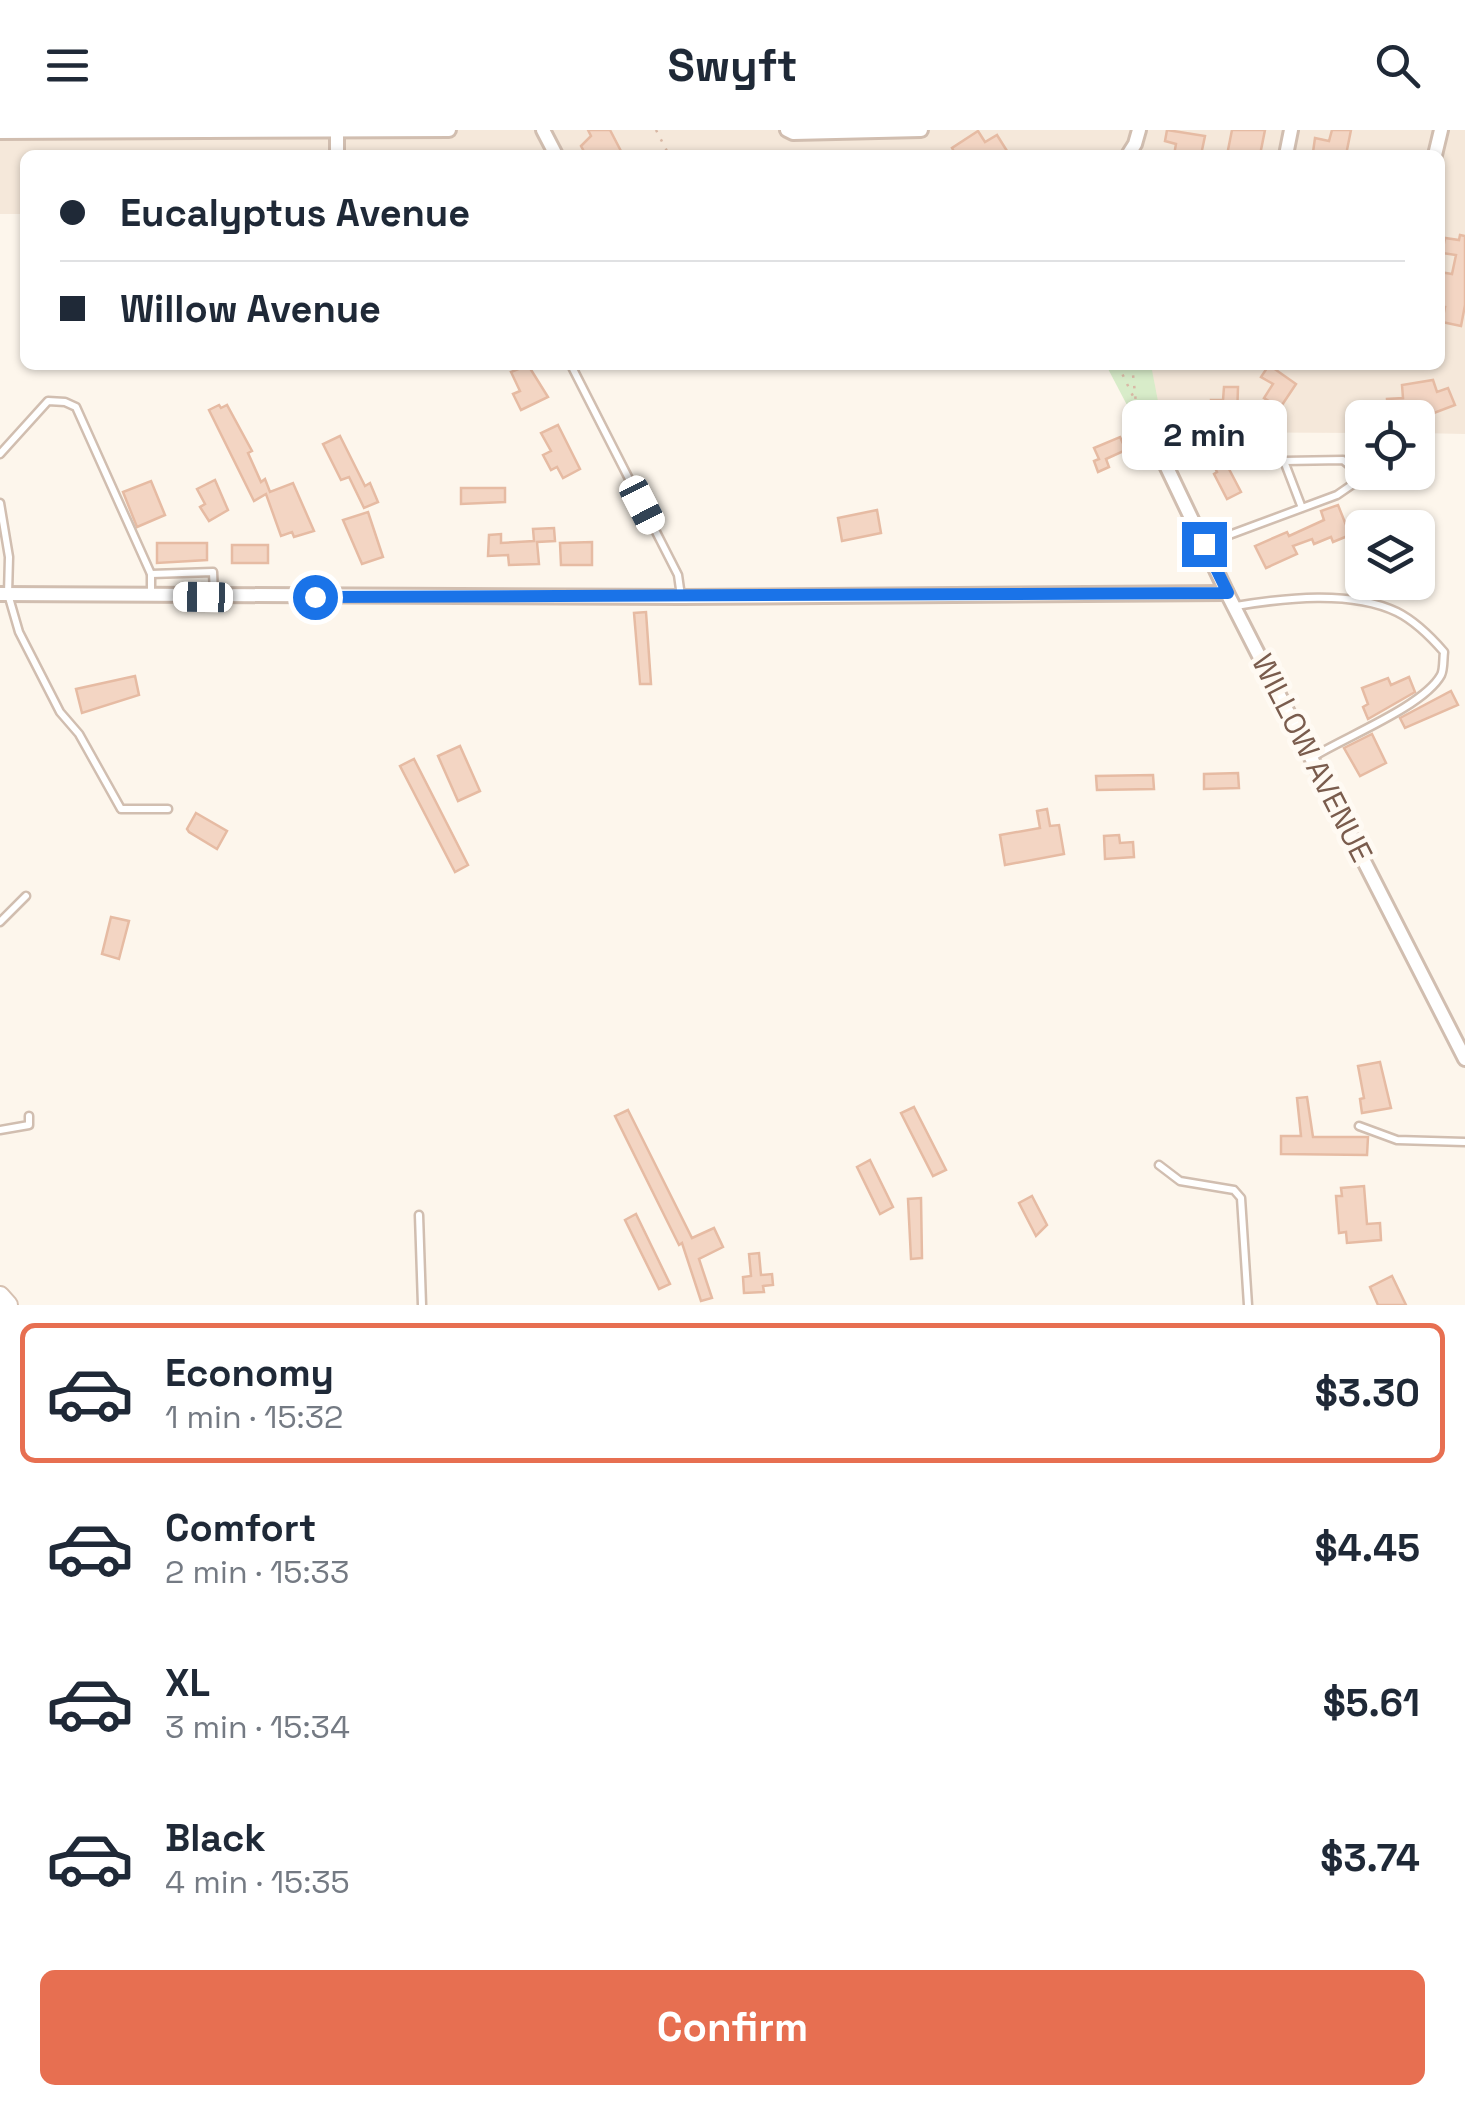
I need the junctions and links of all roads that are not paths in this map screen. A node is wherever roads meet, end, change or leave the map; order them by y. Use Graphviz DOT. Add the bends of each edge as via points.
graph roads {
  1 [pos="337,130"];
  2 [pos="450,130"];
  3 [pos="787,130"];
  4 [pos="921,130"];
  5 [pos="148,131"];
  6 [pos="0,132"];
  7 [pos="574,370"];
  8 [pos="0,454"];
  9 [pos="1162,456"];
  10 [pos="0,503"];
  11 [pos="1302,508"];
  12 [pos="1204,544"];
  13 [pos="151,574"];
  14 [pos="4,594"];
  15 [pos="151,596"];
  16 [pos="214,597"];
  17 [pos="681,597"];
  18 [pos="1231,599"];
  19 [pos="1312,758"];
  20 [pos="168,808"];
  21 [pos="26,896"];
  22 [pos="0,922"];
  23 [pos="1465,1058"];
  24 [pos="29,1116"];
  25 [pos="1360,1126"];
  26 [pos="0,1130"];
  27 [pos="1465,1142"];
  28 [pos="1159,1165"];
  29 [pos="419,1215"];
  30 [pos="0,1296"];
  31 [pos="8,1305"];
  32 [pos="422,1305"];
  33 [pos="1248,1305"];
  1 -- 2 [label="street"];
  1 -- 5 [label="street"];
  3 -- 4 [label="street"];
  5 -- 6 [label="street"];
  7 -- 17 [label="lane" via="678,576"];
  8 -- 13 [label="lane" via="48,400 76,407"];
  9 -- 12 [label="street, WILLOW AVENUE"];
  10 -- 14 [label="lane" via="9,557"];
  11 -- 11 [label="lane" via="1337,496 1353,484 1354,470 1343,460 1284,461"];
  11 -- 12 [label="lane"];
  12 -- 18 [label="street, WILLOW AVENUE"];
  13 -- 15 [label="lane"];
  13 -- 16 [label="lane" via="213,572"];
  14 -- 15 [label="street"];
  14 -- 20 [label="lane" via="60,712 113,798 121,808"];
  15 -- 16 [label="street"];
  16 -- 17 [label="street"];
  17 -- 18 [label="street"];
  18 -- 19 [label="street, WILLOW AVENUE"];
  18 -- 19 [label="lane" via="1363,602 1398,612 1444,652 1442,673 1400,712"];
  19 -- 23 [label="street, WILLOW AVENUE"];
  21 -- 22 [label="lane"];
  24 -- 26 [label="lane" via="29,1125"];
  25 -- 27 [label="lane" via="1397,1140"];
  28 -- 33 [label="lane" via="1180,1182 1234,1190 1241,1198"];
  29 -- 32 [label="lane"];
  30 -- 31 [label="main road"];
}
